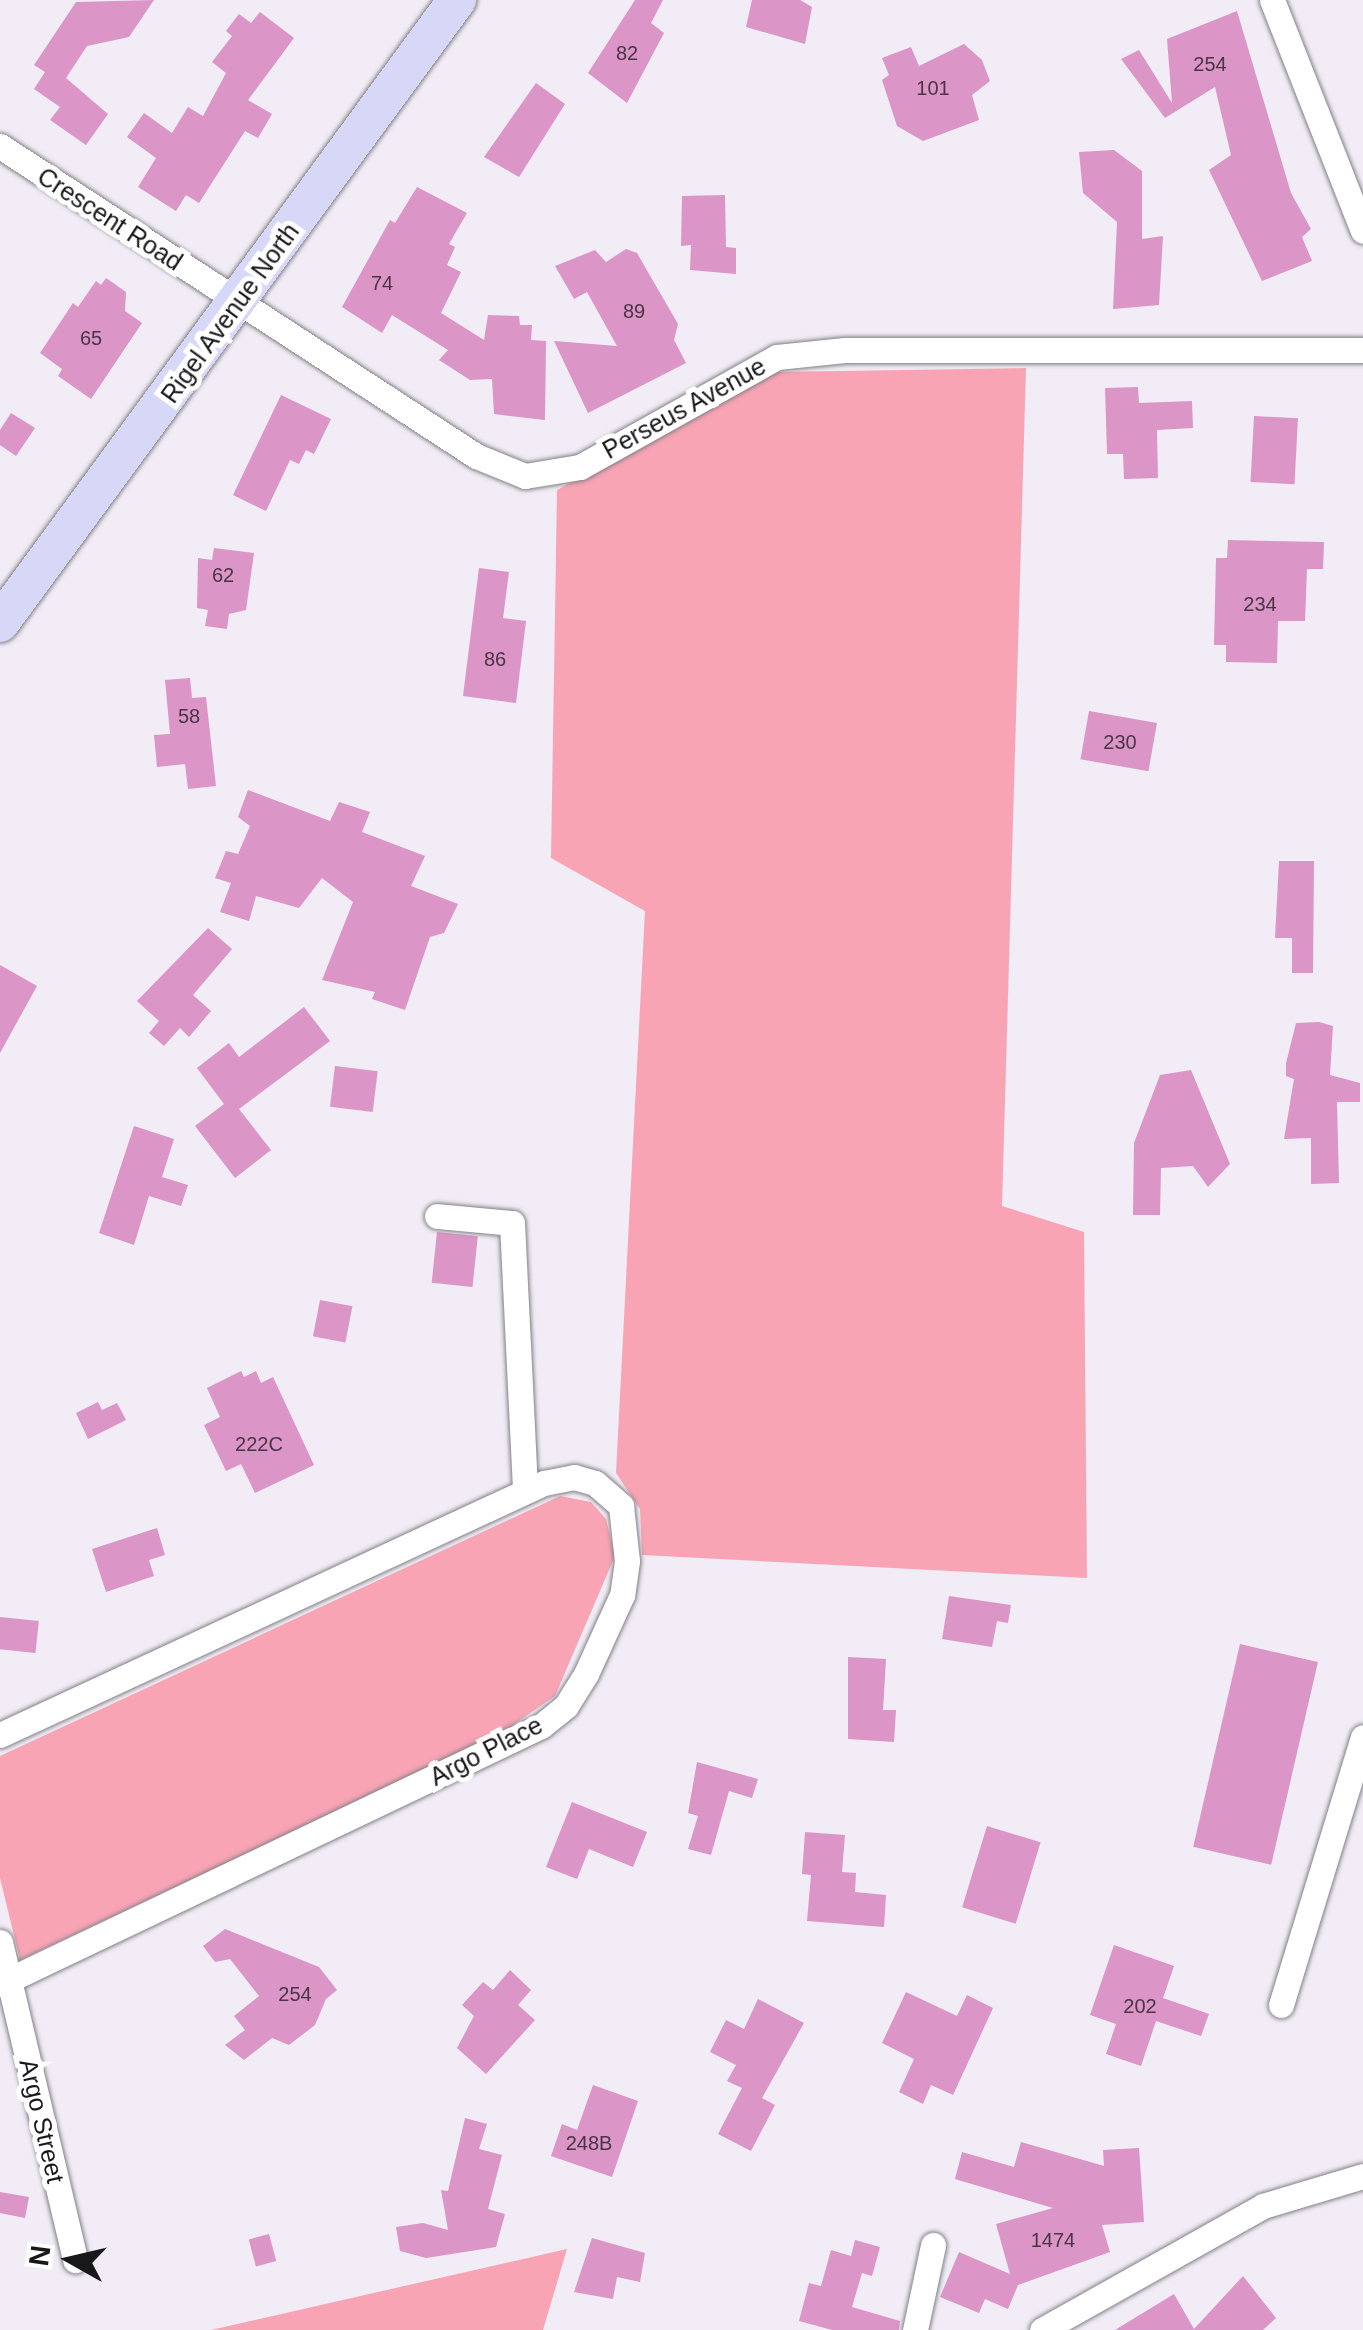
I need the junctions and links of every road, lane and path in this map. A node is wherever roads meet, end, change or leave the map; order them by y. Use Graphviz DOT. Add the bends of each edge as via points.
graph roads {
  1 [pos="435,0"];
  2 [pos="457,0"];
  3 [pos="1272,0"];
  4 [pos="0,146"];
  5 [pos="1363,231"];
  6 [pos="229,297"];
  7 [pos="1363,350"];
  8 [pos="0,591"];
  9 [pos="0,624"];
  10 [pos="438,1216"];
  11 [pos="524,1492"];
  12 [pos="0,1736"];
  13 [pos="1363,1737"];
  14 [pos="0,1942"];
  15 [pos="5,1984"];
  16 [pos="1281,2005"];
  17 [pos="1363,2176"];
  18 [pos="934,2245"];
  19 [pos="74,2260"];
  20 [pos="915,2330"];
  21 [pos="1042,2330"];
  1 -- 6 [label="main road, Rigel Avenue North"];
  2 -- 6 [label="main road, Rigel Avenue North"];
  3 -- 5 [label="street"];
  4 -- 6 [label="street, Crescent Road"];
  6 -- 7 [label="street, Perseus Avenue" via="476,456 526,476 580,466 732,378 791,354"];
  6 -- 8 [label="main road, Rigel Avenue North"];
  6 -- 9 [label="main road, Rigel Avenue North"];
  10 -- 11 [label="street" via="512,1224"];
  11 -- 12 [label="street, Argo Place"];
  11 -- 15 [label="street, Argo Place" via="574,1477 595,1483 621,1506 626,1525 622,1595 566,1706 506,1745"];
  13 -- 16 [label="street"];
  14 -- 15 [label="street"];
  15 -- 19 [label="street, Argo Street"];
  17 -- 21 [label="street" via="1263,2206"];
  18 -- 20 [label="street"];
}
